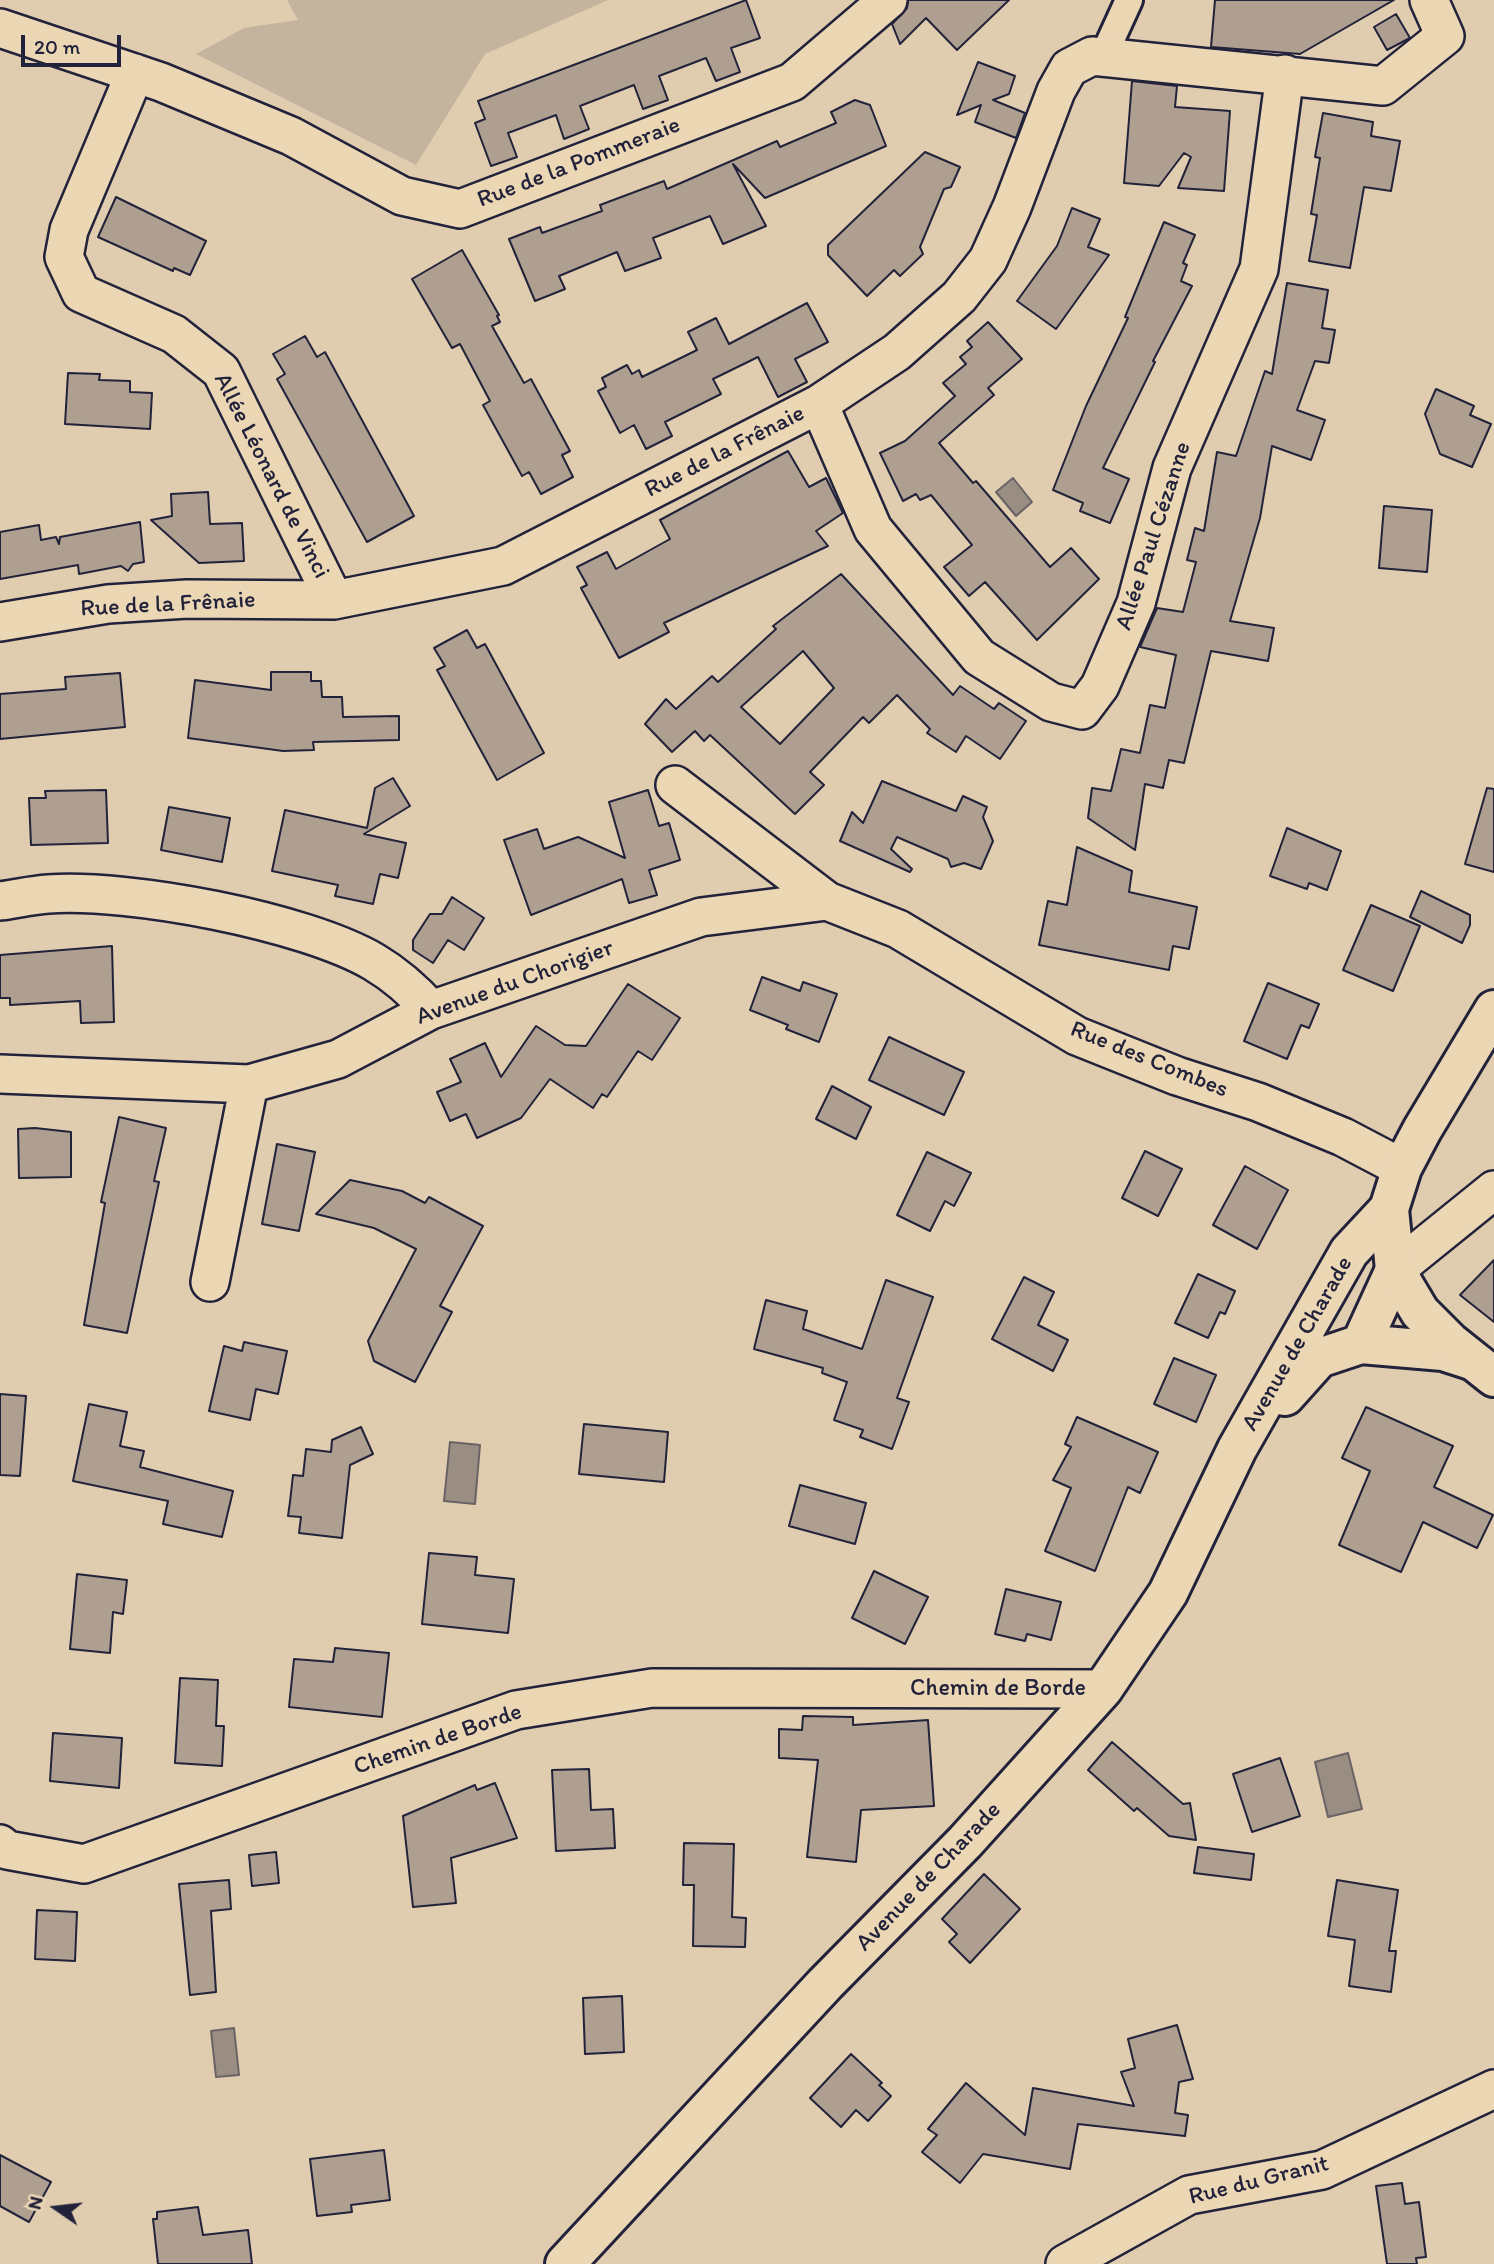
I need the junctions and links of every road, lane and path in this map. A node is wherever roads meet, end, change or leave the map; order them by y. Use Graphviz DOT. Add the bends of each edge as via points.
graph roads {
  1 [pos="888,0"];
  2 [pos="1129,0"];
  3 [pos="1429,0"];
  4 [pos="0,28"];
  5 [pos="1103,57"];
  6 [pos="135,72"];
  7 [pos="1285,74"];
  8 [pos="819,404"];
  9 [pos="334,600"];
  10 [pos="0,622"];
  11 [pos="675,785"];
  12 [pos="0,901"];
  13 [pos="827,901"];
  14 [pos="431,1010"];
  15 [pos="1494,1010"];
  16 [pos="0,1074"];
  17 [pos="249,1084"];
  18 [pos="1402,1168"];
  19 [pos="1494,1190"];
  20 [pos="1389,1209"];
  21 [pos="1395,1270"];
  22 [pos="210,1282"];
  23 [pos="1361,1344"];
  24 [pos="1483,1369"];
  25 [pos="1237,1449"];
  26 [pos="1103,1689"];
  27 [pos="0,1844"];
  28 [pos="1494,2089"];
  29 [pos="565,2264"];
  30 [pos="1065,2264"];
  1 -- 6 [label="street, Rue de la Pommeraie" via="792,82 460,209 402,196 291,136"];
  2 -- 5 [label="street"];
  3 -- 7 [label="street, Rue de la Frênaie" via="1445,36 1383,86"];
  4 -- 6 [label="street, Rue de la Pommeraie"];
  5 -- 7 [label="street, Rue de la Frênaie"];
  5 -- 8 [label="street, Rue de la Frênaie" via="1092,56 1069,68 988,260 959,297 897,352"];
  6 -- 9 [label="street, Allée Léonard de Vinci" via="69,230 64,257 70,276 81,293 174,334 221,371"];
  7 -- 8 [label="street, Allée Paul Cézanne" via="1259,269 1172,468 1136,603 1100,686 1082,710 1051,702 979,657 873,529"];
  8 -- 9 [label="street, Rue de la Frênaie" via="503,566"];
  9 -- 10 [label="street, Rue de la Frênaie" via="187,599 108,604"];
  11 -- 13 [label="street"];
  12 -- 14 [label="street" via="49,894 122,897 246,917 373,961 407,985"];
  13 -- 14 [label="street, Avenue du Chorigier" via="701,917"];
  13 -- 18 [label="street, Rue des Combes" via="898,929 1077,1036 1258,1102 1343,1137"];
  14 -- 17 [label="street, Avenue du Chorigier" via="338,1059"];
  15 -- 18 [label="street"];
  16 -- 17 [label="street, Avenue du Chorigier"];
  17 -- 22 [label="street"];
  18 -- 20 [label="street"];
  19 -- 21 [label="street"];
  20 -- 21 [label="street"];
  20 -- 25 [label="street, Avenue de Charade" via="1349,1252"];
  21 -- 23 [label="street, Avenue de Charade"];
  21 -- 24 [label="street" via="1420,1312"];
  23 -- 24 [label="street, Avenue de Charade" via="1443,1351"];
  23 -- 25 [label="street, Avenue de Charade" via="1319,1358"];
  25 -- 26 [label="street, Avenue de Charade" via="1168,1593"];
  26 -- 27 [label="street, Chemin de Borde" via="652,1688 516,1710 84,1864 7,1850"];
  26 -- 29 [label="street, Avenue de Charade" via="965,1842 825,1984"];
  28 -- 30 [label="street, Rue du Granit" via="1322,2170 1189,2195"];
}
